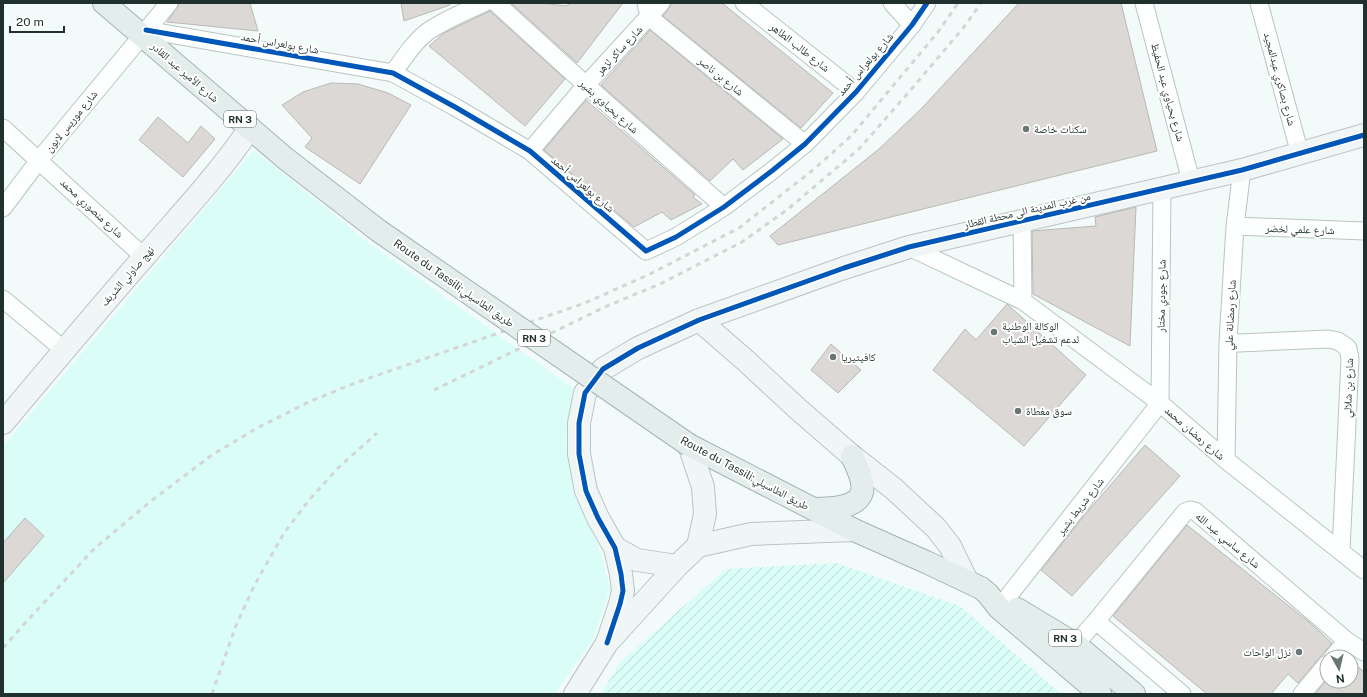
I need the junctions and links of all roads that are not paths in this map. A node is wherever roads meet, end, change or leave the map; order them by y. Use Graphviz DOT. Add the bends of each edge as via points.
graph roads {
  1 [pos="104,3"];
  2 [pos="169,3"];
  3 [pos="484,3"];
  4 [pos="496,3"];
  5 [pos="661,3"];
  6 [pos="744,3"];
  7 [pos="892,3"];
  8 [pos="926,3"];
  9 [pos="1144,3"];
  10 [pos="1259,3"];
  11 [pos="647,10"];
  12 [pos="912,25"];
  13 [pos="144,32"];
  14 [pos="393,73"];
  15 [pos="586,85"];
  16 [pos="856,92"];
  17 [pos="3,128"];
  18 [pos="250,128"];
  19 [pos="1364,135"];
  20 [pos="805,144"];
  21 [pos="530,151"];
  22 [pos="1300,154"];
  23 [pos="39,160"];
  24 [pos="1242,170"];
  25 [pos="1191,181"];
  26 [pos="1162,188"];
  27 [pos="724,207"];
  28 [pos="3,208"];
  29 [pos="1022,221"];
  30 [pos="1235,226"];
  31 [pos="379,231"];
  32 [pos="1364,231"];
  33 [pos="909,247"];
  34 [pos="144,257"];
  35 [pos="3,299"];
  36 [pos="1023,301"];
  37 [pos="699,320"];
  38 [pos="1228,342"];
  39 [pos="64,350"];
  40 [pos="1160,403"];
  41 [pos="3,423"];
  42 [pos="689,446"];
  43 [pos="852,456"];
  44 [pos="1226,460"];
  45 [pos="811,509"];
  46 [pos="854,530"];
  47 [pos="698,546"];
  48 [pos="614,548"];
  49 [pos="1341,551"];
  50 [pos="676,566"];
  51 [pos="1364,570"];
  52 [pos="967,582"];
  53 [pos="998,601"];
  54 [pos="1096,621"];
  55 [pos="1347,641"];
  56 [pos="607,643"];
  57 [pos="1075,644"];
  58 [pos="1340,649"];
  59 [pos="1364,652"];
  60 [pos="1062,660"];
  61 [pos="1319,674"];
  62 [pos="575,694"];
  63 [pos="1100,694"];
  64 [pos="1134,694"];
  65 [pos="1182,694"];
  66 [pos="1302,694"];
  1 -- 13 [label="main road, شارع الأمير عبد القادر / RN 3"];
  2 -- 13 [label="street, شارع موريس لابون"];
  3 -- 14 [label="street" via="429,30"];
  4 -- 15 [label="street, شارع يحياوي بشير"];
  5 -- 11 [label="street, شارع ساكر لزهر"];
  6 -- 16 [label="street, شارع طالب الطاهر"];
  7 -- 12 [label="street"];
  8 -- 12 [label="street, شارع بولعراس أحمد"];
  9 -- 25 [label="street, شارع يحياوي عبد الحفيظ"];
  10 -- 22 [label="street, شارع بصاكري عبدالمجيد"];
  11 -- 15 [label="street, شارع ساكر لزهر"];
  11 -- 20 [label="street, شارع بن ناصر"];
  12 -- 16 [label="street, شارع بولعراس أحمد"];
  13 -- 14 [label="street, شارع بولعراس أحمد"];
  13 -- 18 [label="main road, شارع الأمير عبد القادر / RN 3"];
  13 -- 23 [label="street, شارع موريس لابون"];
  14 -- 21 [label="street, شارع بولعراس أحمد"];
  15 -- 21 [label="street, شارع ساكر لزهر"];
  15 -- 27 [label="street, شارع يحياوي بشير"];
  16 -- 20 [label="street, شارع بولعراس أحمد"];
  17 -- 23 [label="street, شارع منصوري محمد"];
  18 -- 31 [label="main road, شارع الأمير عبد القادر / RN 3"];
  18 -- 34 [label="street, نهج صاولي الشربف" via="238,146"];
  19 -- 22 [label="street, من غرب المدينة الى محطة القطار"];
  20 -- 27 [label="street, شارع بولعراس أحمد"];
  21 -- 27 [label="street, شارع بولعراس أحمد" via="646,251 676,237"];
  22 -- 24 [label="street, من غرب المدينة الى محطة القطار"];
  23 -- 28 [label="street, شارع موريس لابون"];
  23 -- 34 [label="street, شارع منصوري محمد"];
  24 -- 25 [label="street, من غرب المدينة الى محطة القطار"];
  24 -- 30 [label="street, شارع رمضانة علي"];
  25 -- 26 [label="street, من غرب المدينة الى محطة القطار"];
  26 -- 29 [label="street, من غرب المدينة الى محطة القطار"];
  26 -- 40 [label="street, شارع جودي مختار"];
  29 -- 33 [label="street, من غرب المدينة الى محطة القطار"];
  29 -- 36 [label="street"];
  30 -- 32 [label="street, شارع علمي لخضر"];
  30 -- 38 [label="street, شارع رمضانة علي"];
  31 -- 42 [label="main road, Route du Tassili;طريق الطاسيلي / RN 3, bridge"];
  33 -- 36 [label="street, شارع رمضان محمد"];
  33 -- 37 [label="street, من غرب المدينة الى محطة القطار"];
  34 -- 39 [label="street, نهج صاولي الشربف"];
  35 -- 39 [label="street"];
  36 -- 40 [label="street, شارع رمضان محمد"];
  37 -- 43 [label="street"];
  37 -- 48 [label="street, من غرب المدينة الى محطة القطار" via="638,348 603,369 585,393 579,422 579,454 586,492"];
  38 -- 44 [label="street, شارع رمضانة علي"];
  38 -- 49 [label="street, شارع بن شلالي" via="1328,339 1338,341 1348,348 1350,359"];
  39 -- 41 [label="street, نهج صاولي الشربف"];
  40 -- 44 [label="street, شارع رمضان محمد"];
  40 -- 53 [label="street, شارع شريط بشير"];
  42 -- 45 [label="main road, Route du Tassili;طريق الطاسيلي / RN 3"];
  42 -- 47 [label="street" via="703,487 705,514"];
  43 -- 45 [label="main road" via="862,482 863,489 859,497 844,507"];
  43 -- 52 [label="street" via="894,489 936,528 950,546"];
  44 -- 49 [label="street, شارع رمضان محمد"];
  45 -- 46 [label="main road, Route du Tassili;طريق الطاسيلي / RN 3"];
  46 -- 47 [label="street" via="751,534"];
  46 -- 52 [label="main road, Route du Tassili;طريق الطاسيلي / RN 3"];
  47 -- 50 [label="street"];
  48 -- 50 [label="street" via="637,560"];
  48 -- 56 [label="street, من غرب المدينة الى محطة القطار" via="623,591"];
  49 -- 51 [label="street, شارع رمضان محمد"];
  50 -- 56 [label="street"];
  52 -- 53 [label="main road, Route du Tassili;طريق الطاسيلي / RN 3" via="981,588"];
  53 -- 57 [label="main road, Route du Tassili;طريق الطاسيلي / RN 3"];
  53 -- 60 [label="main road, Route du Tassili;طريق الطاسيلي / RN 3" via="1035,639"];
  54 -- 55 [label="street, شارع ساسي عبد الله" via="1185,512 1190,510 1195,511"];
  54 -- 57 [label="street, شارع ساسي عبد الله"];
  54 -- 65 [label="street"];
  55 -- 58 [label="street"];
  55 -- 59 [label="street, شارع ساسي عبد الله"];
  56 -- 62 [label="street"];
  57 -- 60 [label="street, شارع ساسي عبد الله"];
  57 -- 64 [label="main road, Route du Tassili;طريق الطاسيلي / RN 3"];
  60 -- 63 [label="main road, Route du Tassili;طريق الطاسيلي / RN 3"];
  61 -- 66 [label="street"];
}
